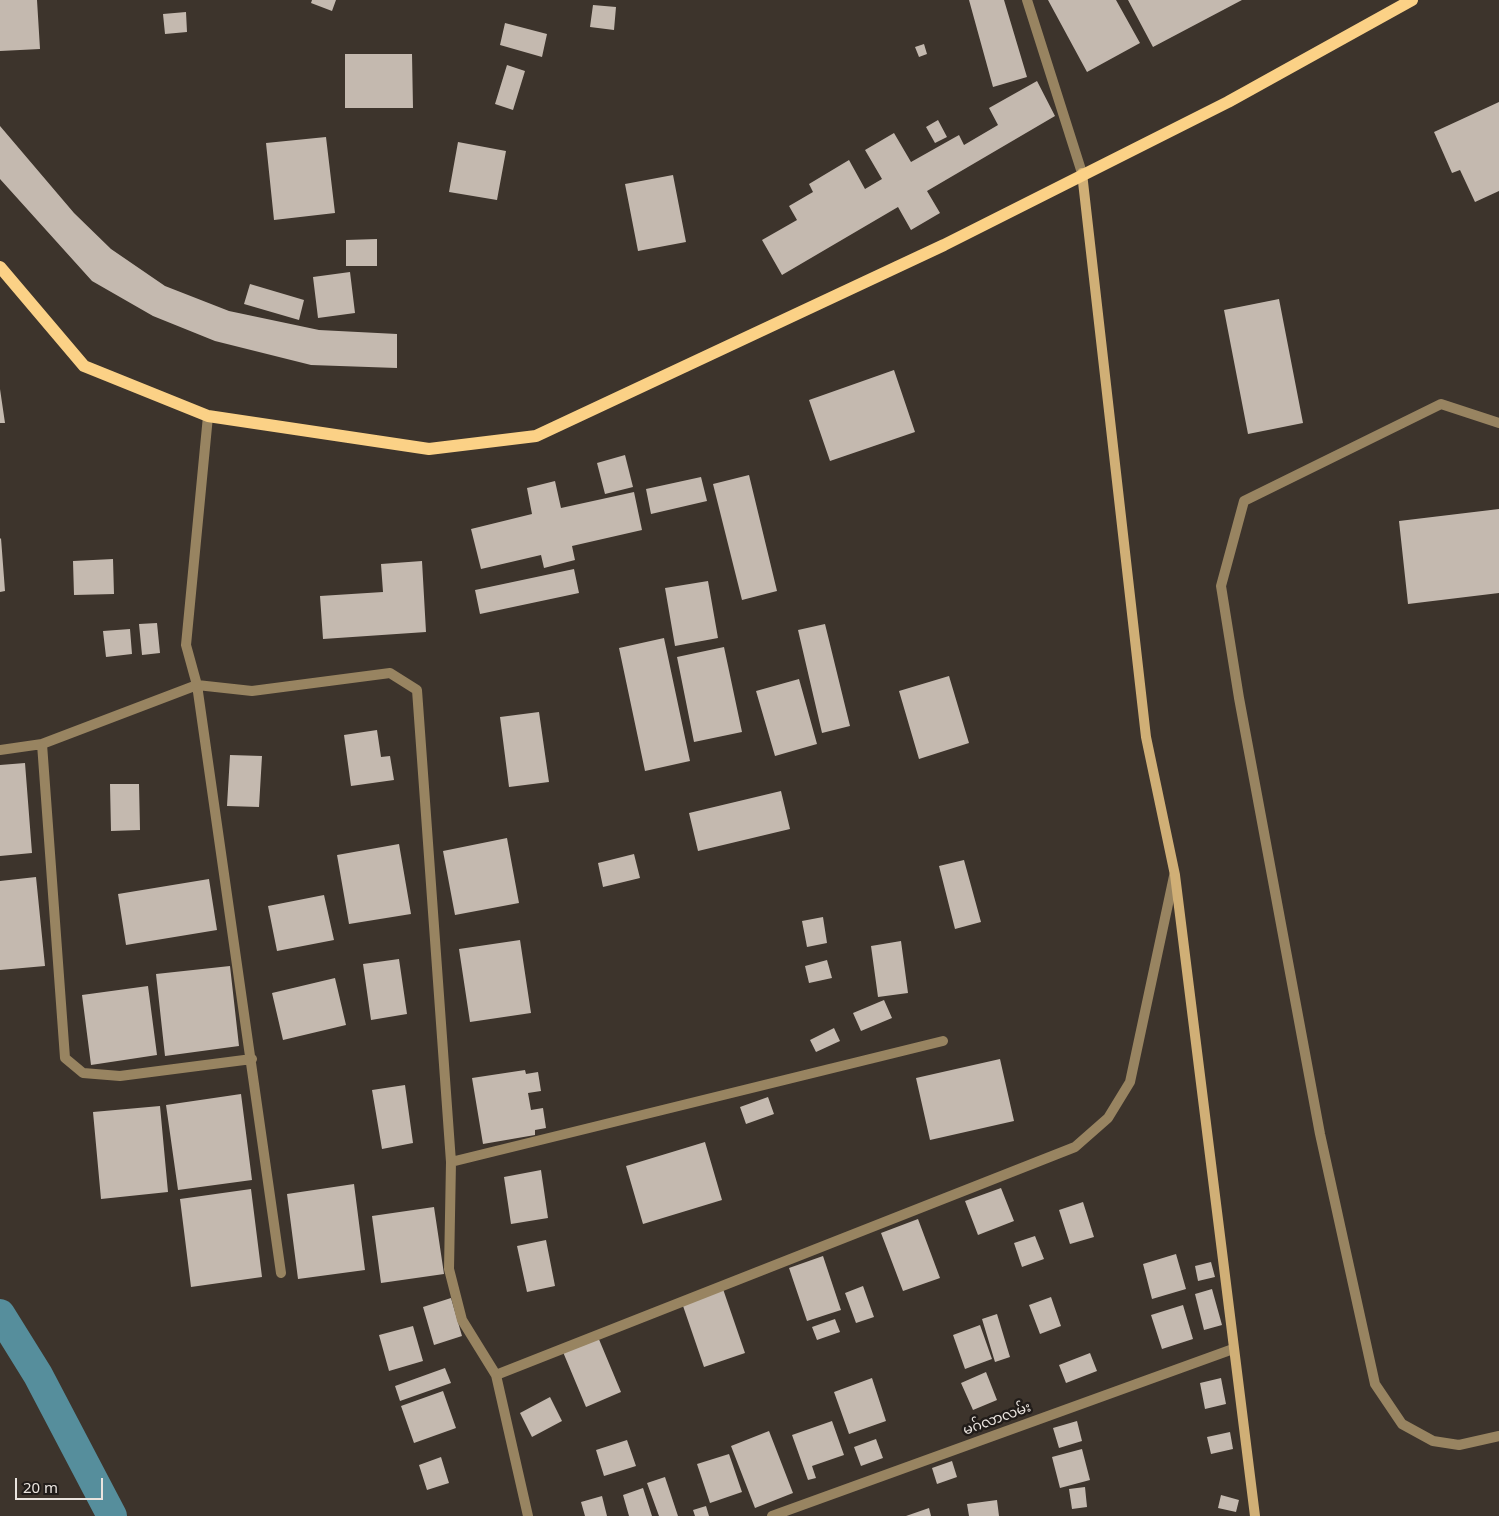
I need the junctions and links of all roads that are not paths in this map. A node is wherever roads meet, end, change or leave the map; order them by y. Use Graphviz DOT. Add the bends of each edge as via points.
graph roads {
  1 [pos="1028,0"];
  2 [pos="1412,0"];
  3 [pos="1082,173"];
  4 [pos="0,267"];
  5 [pos="208,416"];
  6 [pos="1499,423"];
  7 [pos="198,685"];
  8 [pos="42,744"];
  9 [pos="0,750"];
  10 [pos="1174,875"];
  11 [pos="944,1041"];
  12 [pos="252,1060"];
  13 [pos="450,1162"];
  14 [pos="281,1273"];
  15 [pos="1232,1349"];
  16 [pos="496,1375"];
  17 [pos="1499,1436"];
  18 [pos="528,1516"];
  19 [pos="772,1516"];
  20 [pos="1255,1516"];
  1 -- 3 [label="street"];
  2 -- 3 [label="main road" via="1228,102"];
  3 -- 5 [label="main road" via="944,245 536,436 429,449"];
  3 -- 10 [label="street" via="1146,737"];
  4 -- 5 [label="main road" via="84,366"];
  5 -- 7 [label="street" via="186,645"];
  6 -- 17 [label="street" via="1441,404 1244,501 1221,586 1318,1125 1375,1384 1402,1424 1433,1442 1459,1446"];
  7 -- 8 [label="street"];
  7 -- 12 [label="street"];
  7 -- 13 [label="street" via="252,691 390,673 417,690"];
  8 -- 9 [label="street"];
  8 -- 12 [label="street" via="65,1058 83,1073 120,1076"];
  10 -- 15 [label="street"];
  10 -- 16 [label="street" via="1130,1082 1108,1118 1075,1147"];
  11 -- 13 [label="street"];
  12 -- 14 [label="street"];
  13 -- 16 [label="street" via="449,1269 462,1320"];
  15 -- 19 [label="street, မဂ်လာလမ်း"];
  15 -- 20 [label="street"];
  16 -- 18 [label="street"];
}
